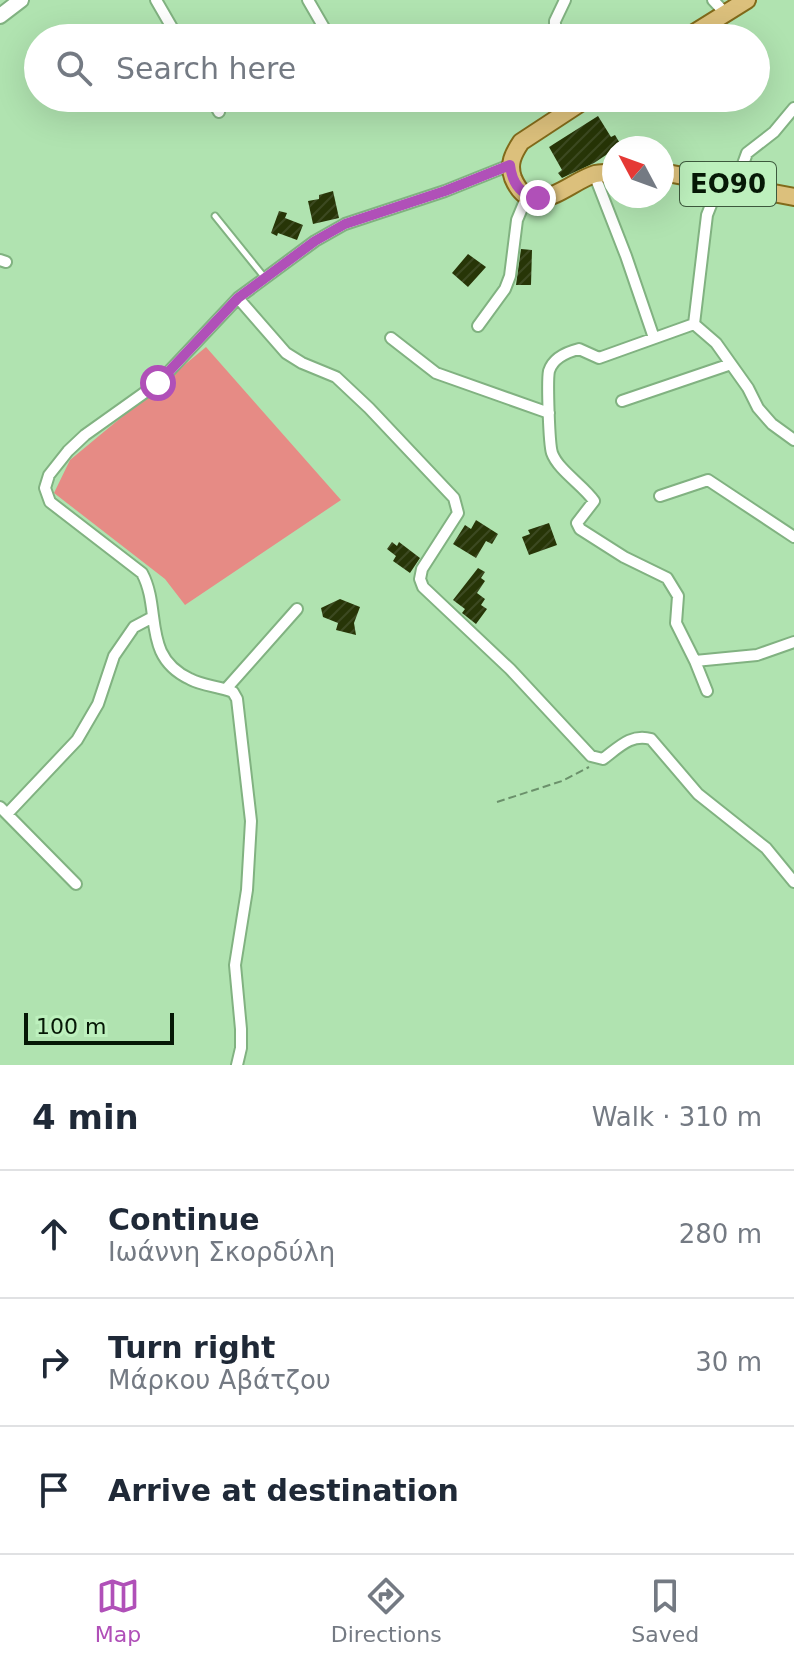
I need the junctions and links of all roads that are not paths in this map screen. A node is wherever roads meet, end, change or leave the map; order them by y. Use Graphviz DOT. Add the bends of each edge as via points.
graph roads {
  1 [pos="21,0"];
  2 [pos="156,0"];
  3 [pos="308,0"];
  4 [pos="565,0"];
  5 [pos="713,0"];
  6 [pos="747,0"];
  7 [pos="726,14"];
  8 [pos="0,16"];
  9 [pos="170,24"];
  10 [pos="322,24"];
  11 [pos="555,24"];
  12 [pos="709,24"];
  13 [pos="794,108"];
  14 [pos="564,112"];
  15 [pos="510,165"];
  16 [pos="602,173"];
  17 [pos="594,174"];
  18 [pos="674,174"];
  19 [pos="728,184"];
  20 [pos="527,196"];
  21 [pos="794,197"];
  22 [pos="215,216"];
  23 [pos="266,279"];
  24 [pos="238,298"];
  25 [pos="694,324"];
  26 [pos="478,326"];
  27 [pos="391,338"];
  28 [pos="654,338"];
  29 [pos="731,364"];
  30 [pos="622,401"];
  31 [pos="549,413"];
  32 [pos="794,440"];
  33 [pos="660,496"];
  34 [pos="794,537"];
  35 [pos="297,609"];
  36 [pos="151,618"];
  37 [pos="794,642"];
  38 [pos="695,661"];
  39 [pos="226,689"];
  40 [pos="707,691"];
  41 [pos="4,810"];
  42 [pos="794,882"];
  43 [pos="76,884"];
  44 [pos="237,1065"];
  1 -- 8 [label="street"];
  2 -- 9 [label="street"];
  3 -- 10 [label="street"];
  4 -- 11 [label="street"];
  5 -- 7 [label="street"];
  6 -- 7 [label="main road"];
  7 -- 12 [label="main road"];
  13 -- 19 [label="street" via="747,153"];
  14 -- 15 [label="main road" via="521,142"];
  15 -- 20 [label="main road" via="519,190"];
  15 -- 23 [label="street" via="345,224"];
  16 -- 17 [label="main road"];
  17 -- 20 [label="main road" via="551,197"];
  17 -- 28 [label="street"];
  18 -- 19 [label="main road, ΕΟ90"];
  19 -- 21 [label="main road, ΕΟ90"];
  19 -- 25 [label="street" via="707,215"];
  20 -- 26 [label="street" via="517,220 510,276"];
  22 -- 23 [label="lane"];
  23 -- 24 [label="street"];
  24 -- 36 [label="street" via="158,383 85,435 49,475 45,488 50,502 142,573"];
  24 -- 42 [label="street" via="286,353 336,377 454,498 458,513 422,569 423,587 591,756 603,759 628,740 651,739 698,794 766,848"];
  25 -- 28 [label="street"];
  25 -- 29 [label="street"];
  27 -- 31 [label="street" via="436,373"];
  28 -- 31 [label="street" via="599,358 579,349 561,356 549,370"];
  29 -- 30 [label="street"];
  29 -- 32 [label="street" via="758,408"];
  31 -- 38 [label="street" via="554,458 594,501 579,518 580,529 667,578 678,596 676,623"];
  33 -- 34 [label="street" via="708,480"];
  35 -- 39 [label="street"];
  36 -- 39 [label="street" via="158,649 172,666 189,679"];
  36 -- 41 [label="street" via="134,627 114,656 85,729"];
  37 -- 38 [label="street" via="757,655"];
  38 -- 40 [label="street"];
  39 -- 44 [label="street" via="237,699 251,821 235,965 241,1029"];
  41 -- 43 [label="street"];
}
